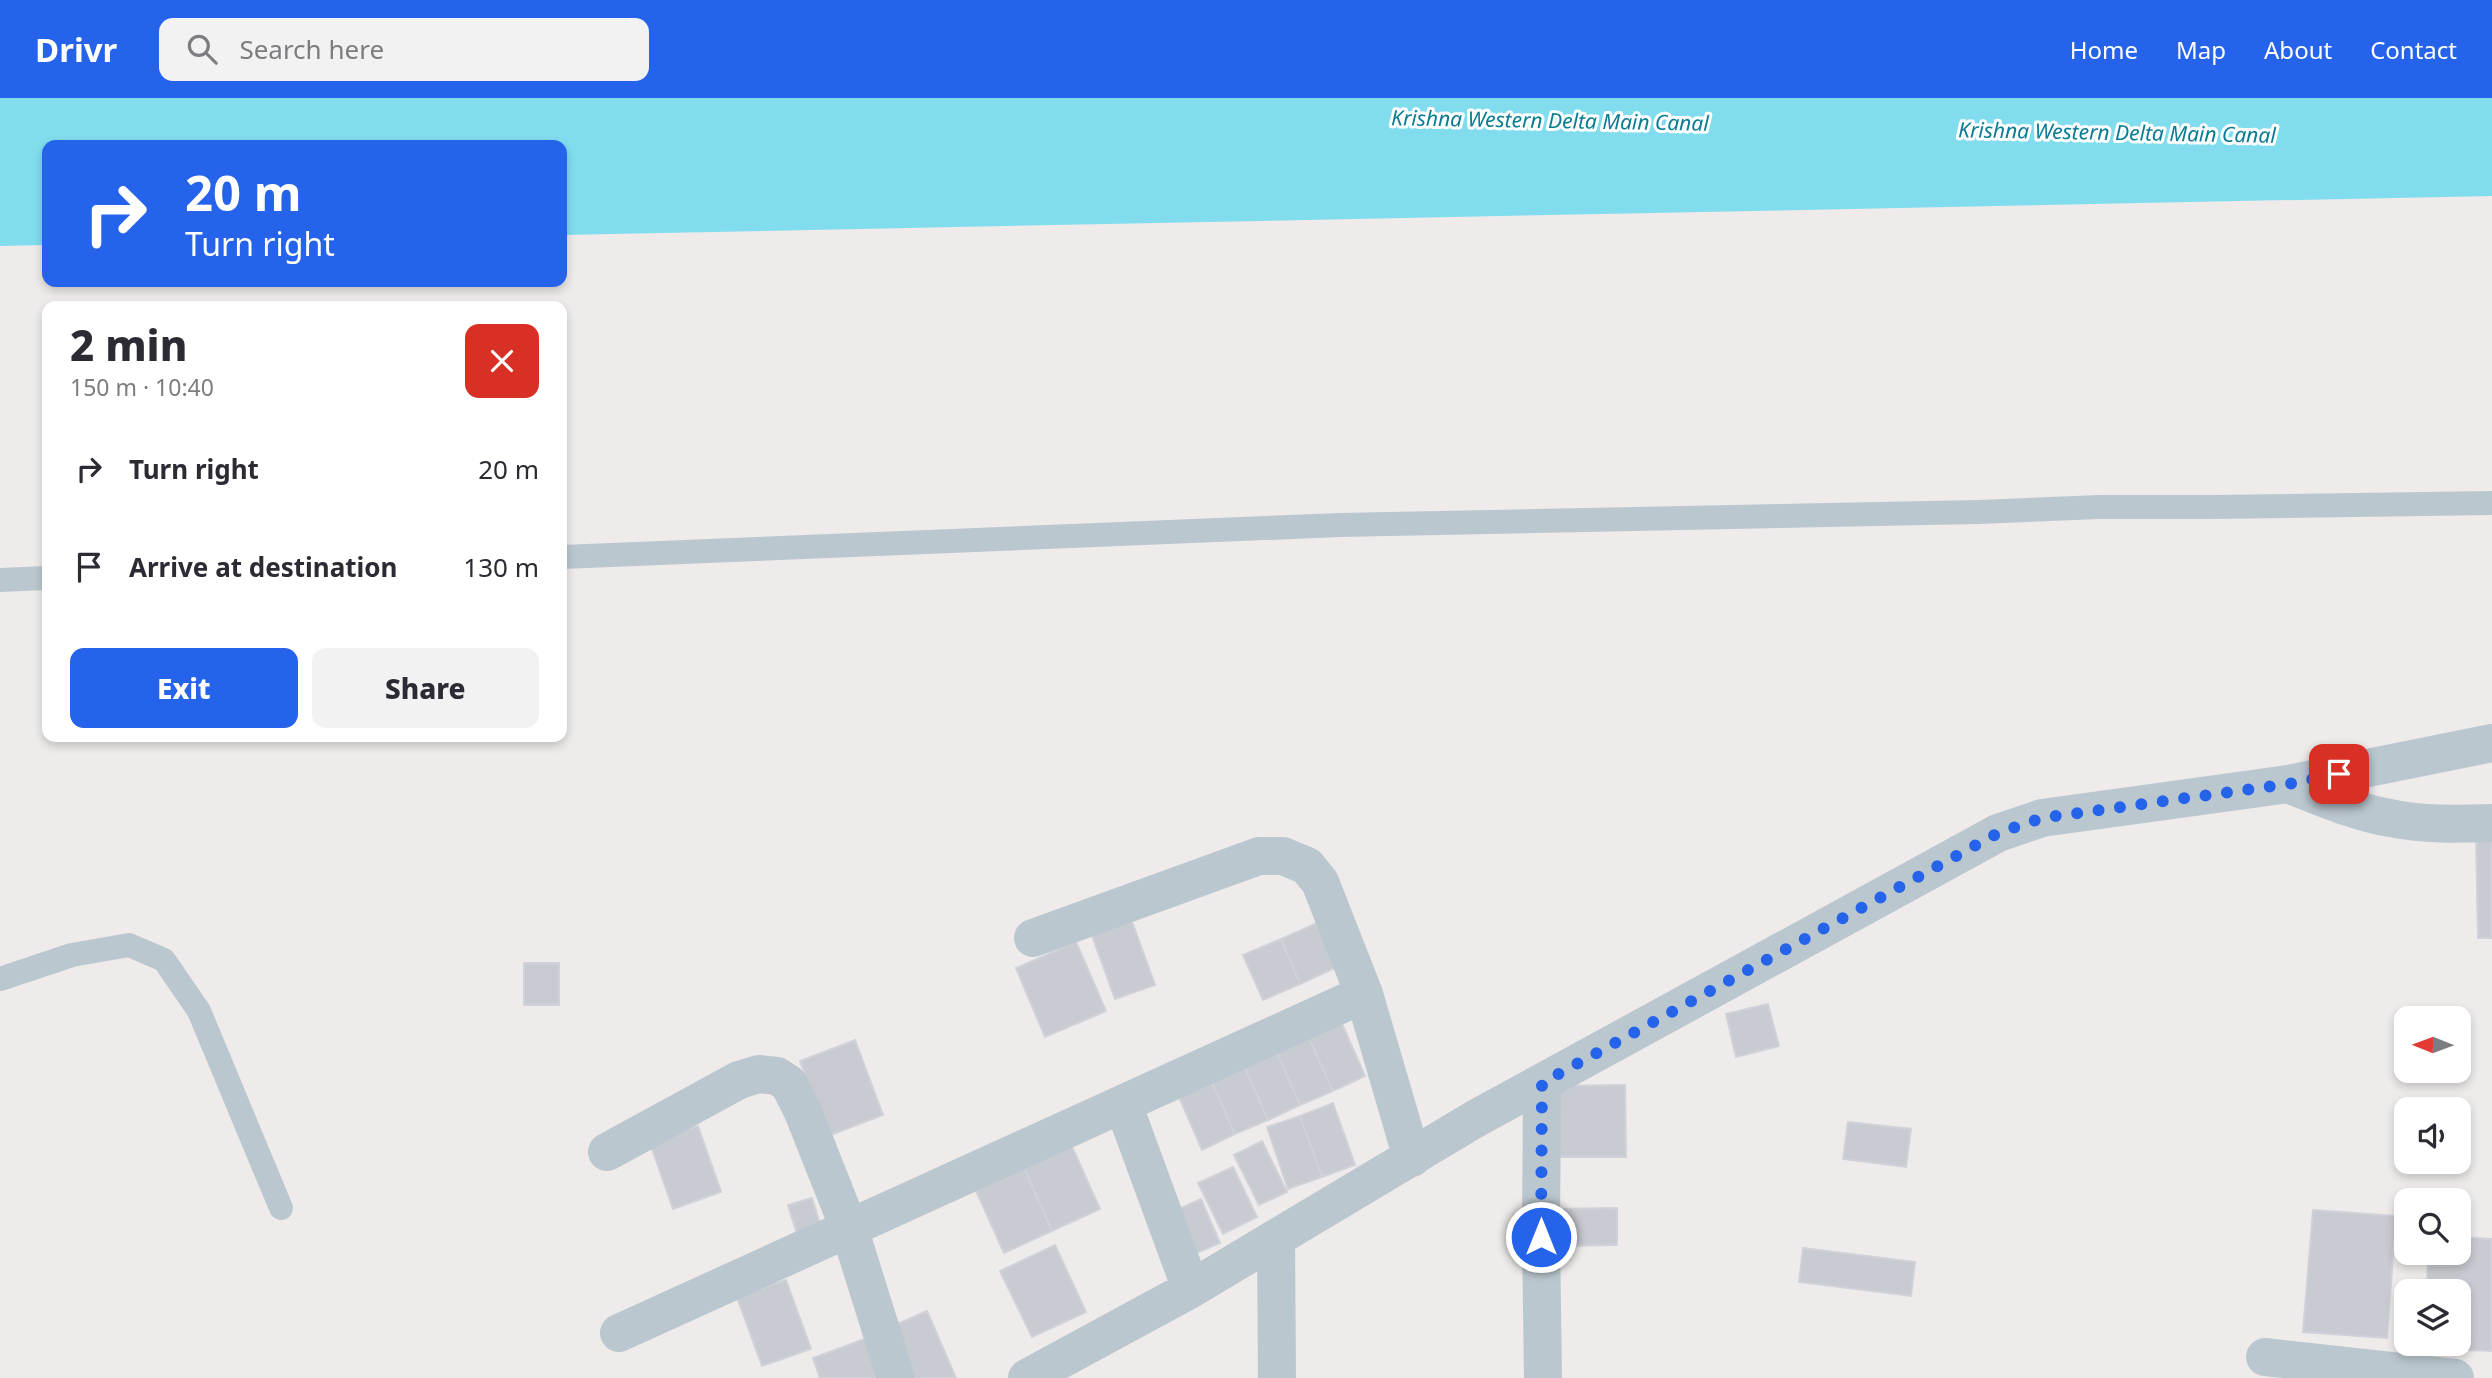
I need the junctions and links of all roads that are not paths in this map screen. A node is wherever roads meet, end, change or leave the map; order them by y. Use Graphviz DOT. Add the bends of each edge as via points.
graph roads {
  1 [pos="2492,503"];
  2 [pos="567,557"];
  3 [pos="42,578"];
  4 [pos="0,580"];
  5 [pos="2492,743"];
  6 [pos="2288,784"];
  7 [pos="2492,823"];
  8 [pos="1033,938"];
  9 [pos="0,979"];
  10 [pos="1364,994"];
  11 [pos="1542,1083"];
  12 [pos="1123,1104"];
  13 [pos="607,1152"];
  14 [pos="1412,1158"];
  15 [pos="281,1208"];
  16 [pos="849,1228"];
  17 [pos="1276,1239"];
  18 [pos="1191,1289"];
  19 [pos="619,1333"];
  20 [pos="2265,1357"];
  21 [pos="896,1378"];
  22 [pos="1027,1378"];
  23 [pos="1277,1378"];
  24 [pos="1543,1378"];
  25 [pos="2455,1378"];
  1 -- 2 [label="lane" via="1340,524"];
  3 -- 4 [label="lane"];
  5 -- 6 [label="street"];
  6 -- 7 [label="street" via="2391,819 2451,825"];
  6 -- 11 [label="street" via="2042,818 1998,833"];
  8 -- 10 [label="street" via="1259,856 1283,856 1307,866 1320,882"];
  9 -- 15 [label="lane" via="72,955 129,945 164,960 199,1011"];
  10 -- 12 [label="street"];
  10 -- 14 [label="street"];
  11 -- 14 [label="street"];
  11 -- 24 [label="street"];
  12 -- 16 [label="street"];
  12 -- 18 [label="street"];
  13 -- 16 [label="street" via="739,1080 759,1074 777,1076 789,1084 803,1112"];
  14 -- 17 [label="street"];
  16 -- 19 [label="street"];
  16 -- 21 [label="street"];
  17 -- 18 [label="street"];
  17 -- 23 [label="street"];
  18 -- 22 [label="street"];
  20 -- 25 [label="street"];
}
